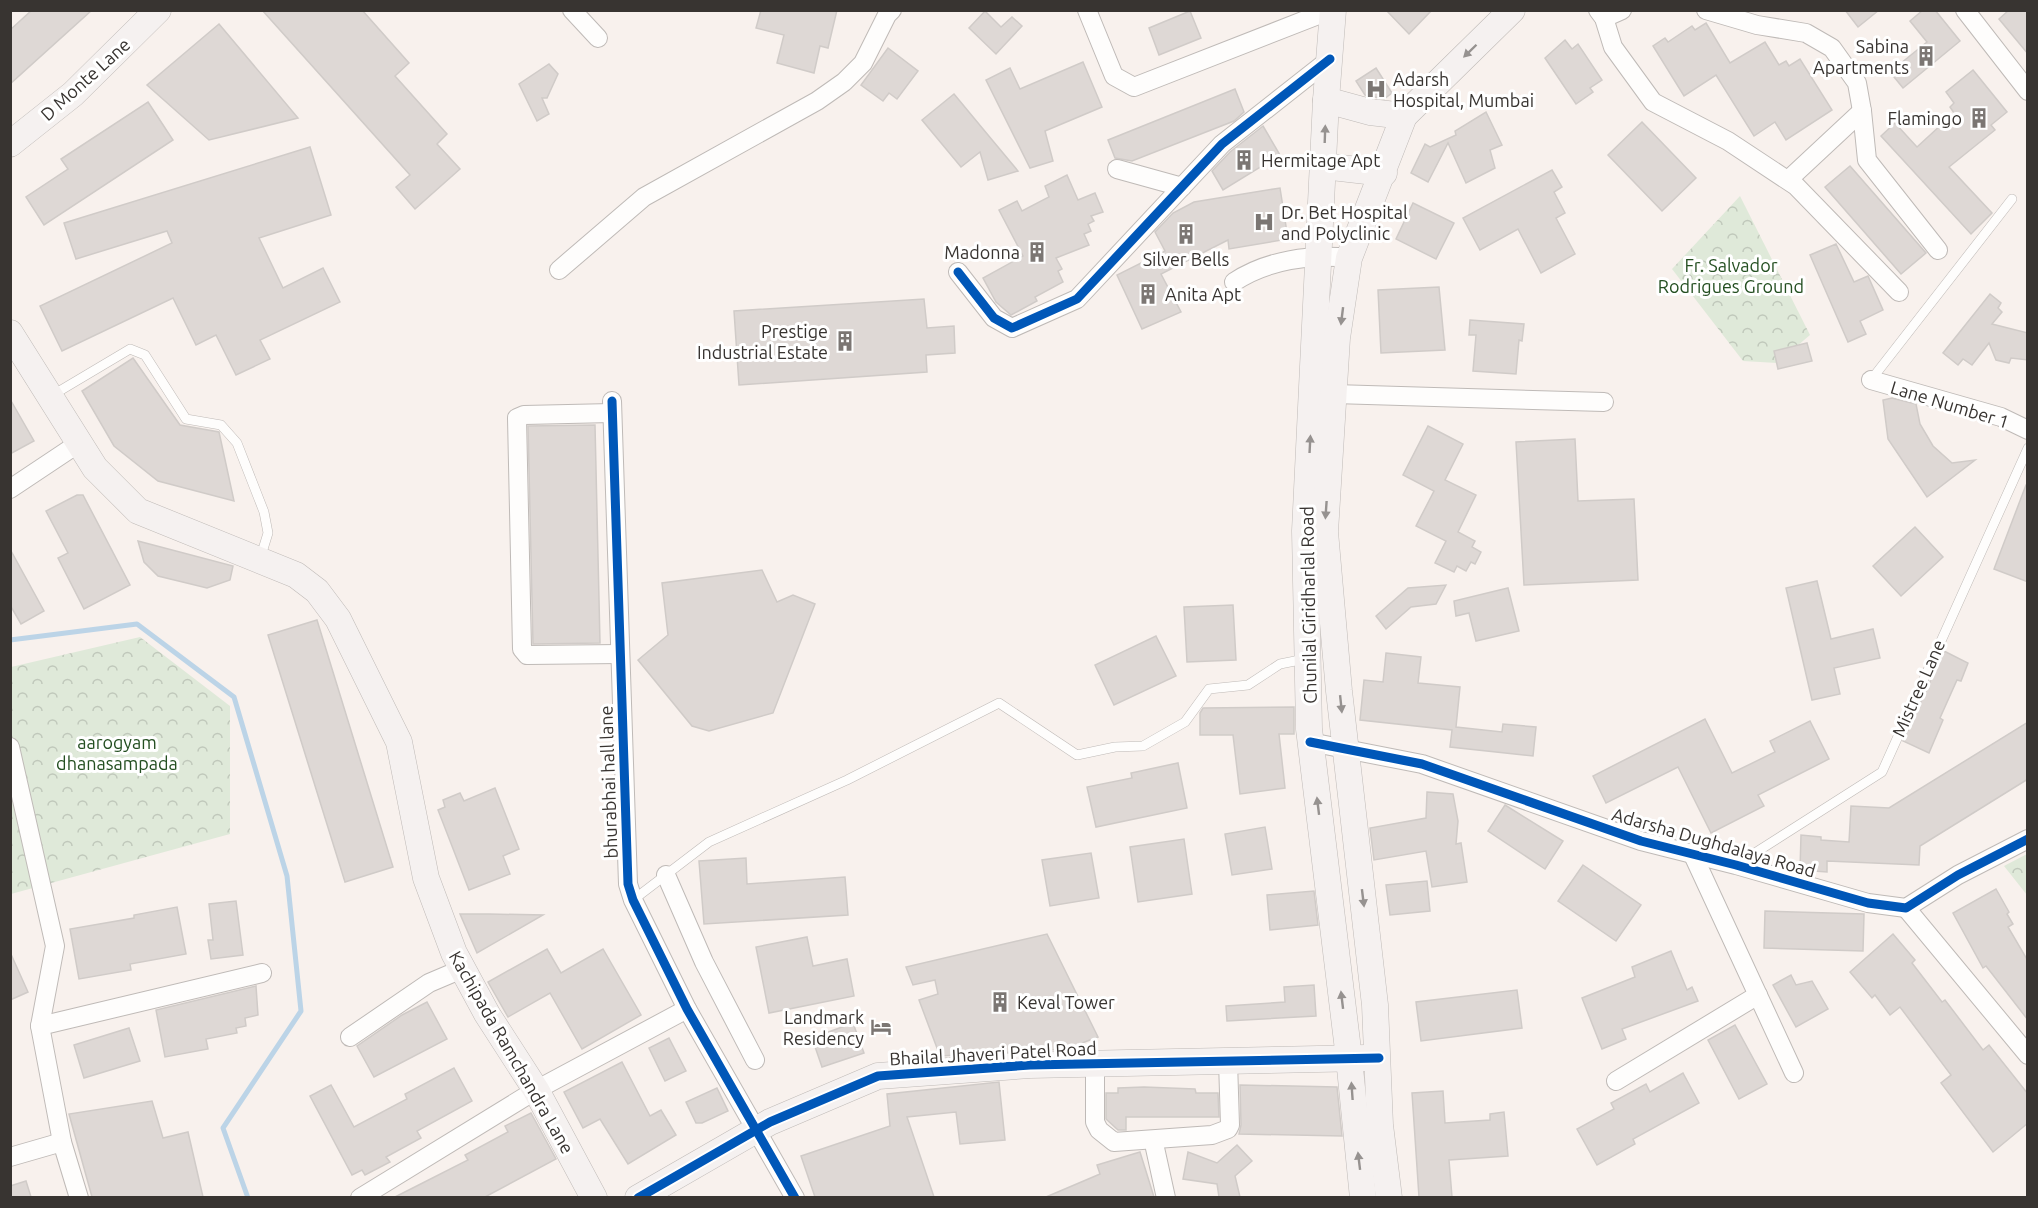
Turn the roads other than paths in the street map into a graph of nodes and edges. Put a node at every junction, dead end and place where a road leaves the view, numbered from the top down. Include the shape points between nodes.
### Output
1 (158, 10) edge
2 (572, 10) edge
3 (892, 10) edge
4 (1087, 10) edge
5 (1332, 10) edge
6 (1512, 10) edge
7 (1622, 10) edge
8 (1706, 10) edge
9 (1965, 10) edge
10 (1601, 14) edge
11 (598, 38) dead end
12 (1330, 59) junction
13 (2028, 91) edge
14 (1326, 100) junction
15 (1862, 111) junction
16 (1404, 116) junction
17 (10, 144) edge
18 (1323, 166) junction
19 (1117, 169) dead end
20 (1384, 173) junction
21 (1788, 180) junction
22 (1182, 187) junction
23 (2012, 199) dead end
24 (1938, 250) dead end
25 (1320, 255) junction
26 (1349, 258) junction
27 (559, 270) dead end
28 (958, 272) dead end
29 (1234, 282) dead end
30 (1899, 292) dead end
31 (10, 333) edge
32 (1871, 380) joint
33 (1334, 394) junction
34 (50, 397) junction
35 (1604, 402) dead end
36 (2028, 430) edge
37 (79, 443) junction
38 (2028, 448) edge
39 (10, 489) edge
40 (260, 559) junction
41 (620, 654) junction
42 (1308, 659) junction
43 (1310, 742) junction
44 (10, 747) edge
45 (1346, 747) junction
46 (2028, 839) edge
47 (1693, 855) junction
48 (1736, 865) junction
49 (666, 875) junction
50 (633, 900) junction
51 (1906, 908) junction
52 (462, 969) junction
53 (262, 973) dead end
54 (1758, 995) junction
55 (687, 1009) junction
56 (40, 1026) junction
57 (350, 1037) dead end
58 (2027, 1052) edge
59 (1349, 1058) junction
60 (1379, 1058) junction
61 (755, 1060) dead end
62 (1228, 1061) junction
63 (1095, 1064) junction
64 (1794, 1072) dead end
65 (1616, 1081) dead end
66 (536, 1090) junction
67 (757, 1129) junction
68 (62, 1142) junction
69 (1155, 1148) dead end
70 (10, 1157) edge
71 (79, 1197) edge
72 (360, 1197) edge
73 (594, 1197) edge
74 (638, 1197) edge
75 (795, 1197) edge
76 (1166, 1197) edge
77 (1363, 1197) edge
78 (1389, 1197) edge

1 - 17 main road, D Monte Lane via 73,94
2 - 11 street
3 - 27 street via 863,63 844,82 817,101 644,197
4 - 5 street via 1114,75 1134,87
5 - 12 main road, Chunilal Giridharlal Road
6 -> 16 main road
7 - 10 street
8 - 15 street via 1818,38 1832,48 1857,83
9 - 13 street
10 - 21 street via 1613,47 1653,102 1728,141
12 - 14 main road, Chunilal Giridharlal Road
12 - 22 street via 1222,144
14 - 16 main road
18 -> 14 main road, Chunilal Giridharlal Road
15 - 21 street
15 - 24 street via 1867,160
16 - 20 main road, Chunilal Giridharlal Road
18 - 20 main road
18 - 25 main road, Chunilal Giridharlal Road
19 - 22 street
20 - 26 main road, Chunilal Giridharlal Road
21 - 30 street
22 - 28 street via 1077,299 1012,328 994,318
23 - 32 lane
25 - 26 street
25 - 29 street via 1269,266
42 -> 25 main road, Chunilal Giridharlal Road via 1305,531
26 -> 33 main road, Chunilal Giridharlal Road via 1337,338
31 - 34 main road, Kachipada Ramchandra Lane
32 - 36 street, Lane Number 1 via 2001,417
33 - 35 street
33 -> 45 main road, Chunilal Giridharlal Road via 1325,532
34 - 37 main road, Kachipada Ramchandra Lane
34 - 40 lane via 130,349 146,356 186,419 222,425 237,443 264,512 268,533
37 - 39 street
37 - 40 main road, Kachipada Ramchandra Lane via 95,468 138,511
38 - 48 lane, Mistree Lane via 1882,772
40 - 52 main road, Kachipada Ramchandra Lane via 296,575 317,591 338,619 399,742 426,878
41 - 41 street, bhurabhai hall lane via 612,407 524,415 517,418 522,649 527,655
41 - 50 street, bhurabhai hall lane via 628,884
42 - 43 main road, Chunilal Giridharlal Road
42 - 49 lane via 1280,664 1248,685 1209,689 1185,722 1143,746 1077,755 999,703 847,780 709,842
43 - 45 street, Adarsha Dughdalaya Road
59 -> 43 main road, Chunilal Giridharlal Road
44 - 56 street via 55,946
45 - 47 street, Adarsha Dughdalaya Road via 1422,764 1641,841
45 -> 60 main road, Chunilal Giridharlal Road
46 - 51 street via 1958,875
47 - 48 street, Adarsha Dughdalaya Road
47 - 54 street
48 - 51 street, Adarsha Dughdalaya Road via 1868,903
49 - 50 lane
49 - 61 street via 704,962
50 - 55 street, bhurabhai hall lane
51 - 58 street
52 - 57 street via 429,983
52 - 66 main road, Kachipada Ramchandra Lane
53 - 56 street
54 - 64 street
54 - 65 street
55 - 66 street
55 - 67 street, bhurabhai hall lane
56 - 68 street
59 - 60 main road, Bhailal Jhaveri Patel Road
59 - 62 main road, Bhailal Jhaveri Patel Road
77 -> 59 main road, Chunilal Giridharlal Road
60 - 78 main road, Chunilal Giridharlal Road via 1380,1125
62 - 63 main road, Bhailal Jhaveri Patel Road
62 - 63 street via 1228,1129 1212,1135 1114,1142 1095,1122
63 - 67 main road, Bhailal Jhaveri Patel Road via 878,1076
66 - 72 street
66 - 73 main road, Kachipada Ramchandra Lane
67 - 74 main road, Bhailal Jhaveri Patel Road
67 - 75 street, bhurabhai hall lane
68 - 70 street
68 - 71 street
69 - 76 street

